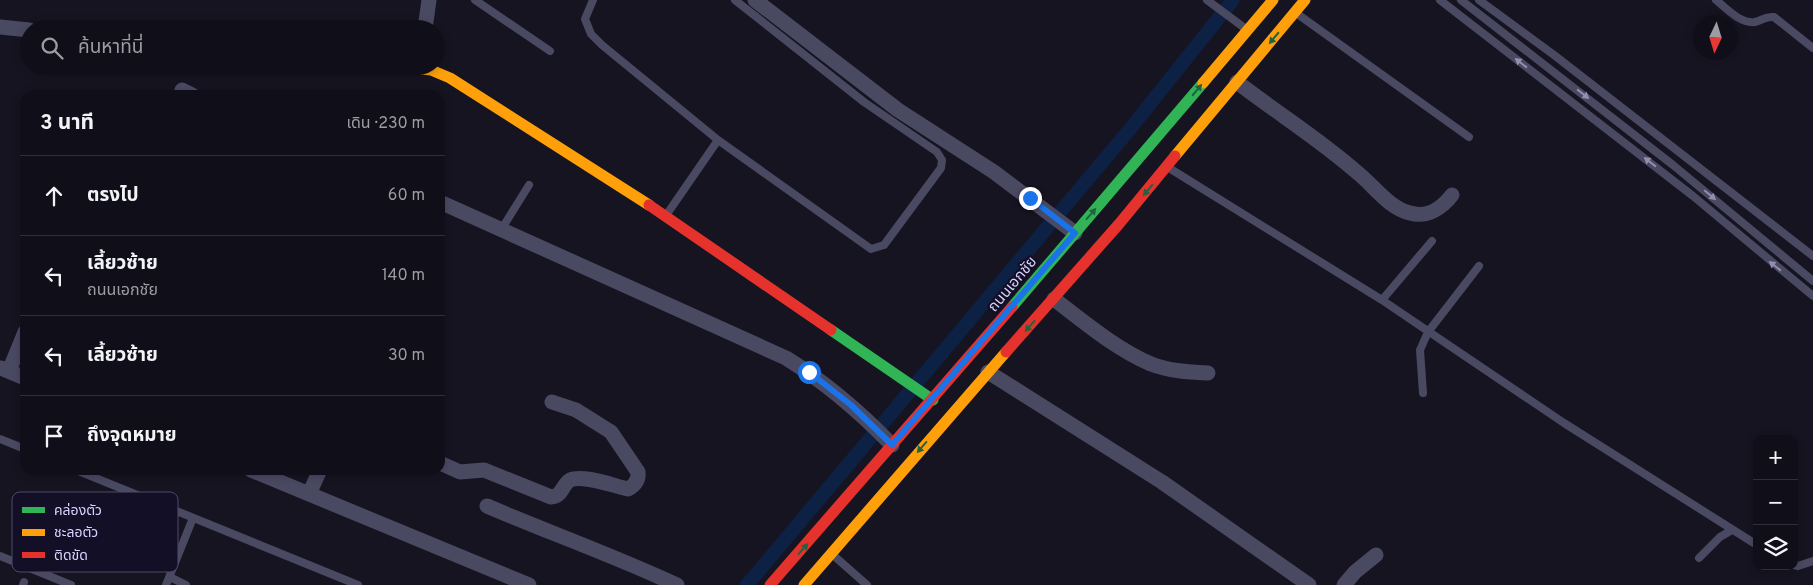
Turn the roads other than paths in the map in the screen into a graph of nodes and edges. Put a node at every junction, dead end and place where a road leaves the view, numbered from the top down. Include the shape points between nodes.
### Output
1 (429, 0) edge
2 (475, 0) edge
3 (594, 0) edge
4 (735, 0) edge
5 (755, 0) edge
6 (1207, 0) edge
7 (1273, 0) edge
8 (1305, 0) edge
9 (1440, 0) edge
10 (1461, 0) edge
11 (1479, 0) edge
12 (1716, 0) edge
13 (1296, 12) junction
14 (426, 20) edge
15 (0, 27) edge
16 (20, 29) edge
17 (1248, 30) junction
18 (1813, 48) edge
19 (550, 51) dead end
20 (444, 75) edge
21 (1237, 82) junction
22 (1469, 137) dead end
23 (718, 140) junction
24 (1167, 167) junction
25 (529, 185) dead end
26 (1452, 195) dead end
27 (445, 204) edge
28 (666, 216) junction
29 (1070, 229) junction
30 (501, 230) junction
31 (1432, 241) dead end
32 (1813, 256) edge
33 (1479, 266) dead end
34 (1813, 281) edge
35 (1813, 296) edge
36 (1054, 299) junction
37 (1382, 300) junction
38 (1428, 332) junction
39 (20, 342) edge
40 (5, 370) edge
41 (988, 372) junction
42 (1208, 373) dead end
43 (20, 376) edge
44 (1423, 393) dead end
45 (933, 400) junction
46 (552, 402) dead end
47 (0, 439) edge
48 (892, 445) junction
49 (20, 447) edge
50 (445, 465) edge
51 (88, 475) edge
52 (263, 475) edge
53 (318, 475) edge
54 (130, 492) edge
55 (309, 494) junction
56 (487, 506) dead end
57 (178, 512) edge
58 (193, 518) junction
59 (1732, 530) junction
60 (1753, 543) edge
61 (831, 553) junction
62 (1376, 555) dead end
63 (0, 556) edge
64 (178, 556) edge
65 (1699, 558) dead end
66 (12, 561) edge
67 (1813, 562) edge
68 (1798, 566) edge
69 (39, 572) edge
70 (172, 572) edge
71 (170, 577) junction
72 (71, 585) edge
73 (166, 585) edge
74 (186, 585) edge
75 (358, 585) edge
76 (529, 585) edge
77 (677, 585) edge
78 (770, 585) edge
79 (804, 585) edge
80 (867, 585) edge
81 (1309, 585) edge
82 (1344, 585) edge

1 - 14 street
2 - 19 lane
3 - 23 lane via 585,19 592,34
4 - 23 lane via 864,102 938,152 942,160 941,168 884,245 871,249
5 - 29 street via 898,110 994,172
6 - 17 lane
7 - 17 main road, ถนนเอกชัย
8 - 13 main road
35 -> 9 lane via 1693,196
10 -> 34 lane via 1673,165
11 - 32 lane via 1554,54
12 - 18 lane via 1745,21 1774,17
13 -> 21 main road
13 - 22 lane
15 - 16 street
29 -> 17 main road, ถนนเอกชัย
20 - 28 main road
21 - 24 main road
21 - 26 street via 1353,168 1393,205 1410,214 1427,213 1442,207
23 - 28 lane
24 -> 36 main road
24 - 37 lane
25 - 30 lane
27 - 30 street
28 - 45 main road
29 - 45 main road, ถนนเอกชัย
30 - 48 street via 786,358 809,372
31 - 37 lane
33 - 38 lane
36 -> 41 main road
36 - 42 street via 1151,364 1172,370
37 - 38 lane
38 - 44 lane via 1420,350
38 - 59 lane via 1564,424
39 - 40 street
40 - 43 street
41 -> 61 main road
41 - 81 street via 1162,482
45 - 48 main road, ถนนเอกชัย
46 - 50 street via 576,410 611,432 638,472 639,478 634,486 628,489 579,478 568,481 559,494 551,497 484,470 460,472
47 - 49 lane
78 -> 48 main road, ถนนเอกชัย
51 - 54 lane
52 - 55 street
53 - 55 street
55 - 76 street
56 - 77 street
57 - 58 lane
58 - 64 lane
58 - 75 lane
59 - 60 lane
59 - 65 lane
61 - 79 main road
61 - 80 lane
62 - 82 street
63 - 66 lane
67 - 68 lane
69 - 72 lane
70 - 71 lane
71 - 73 lane
71 - 74 lane

